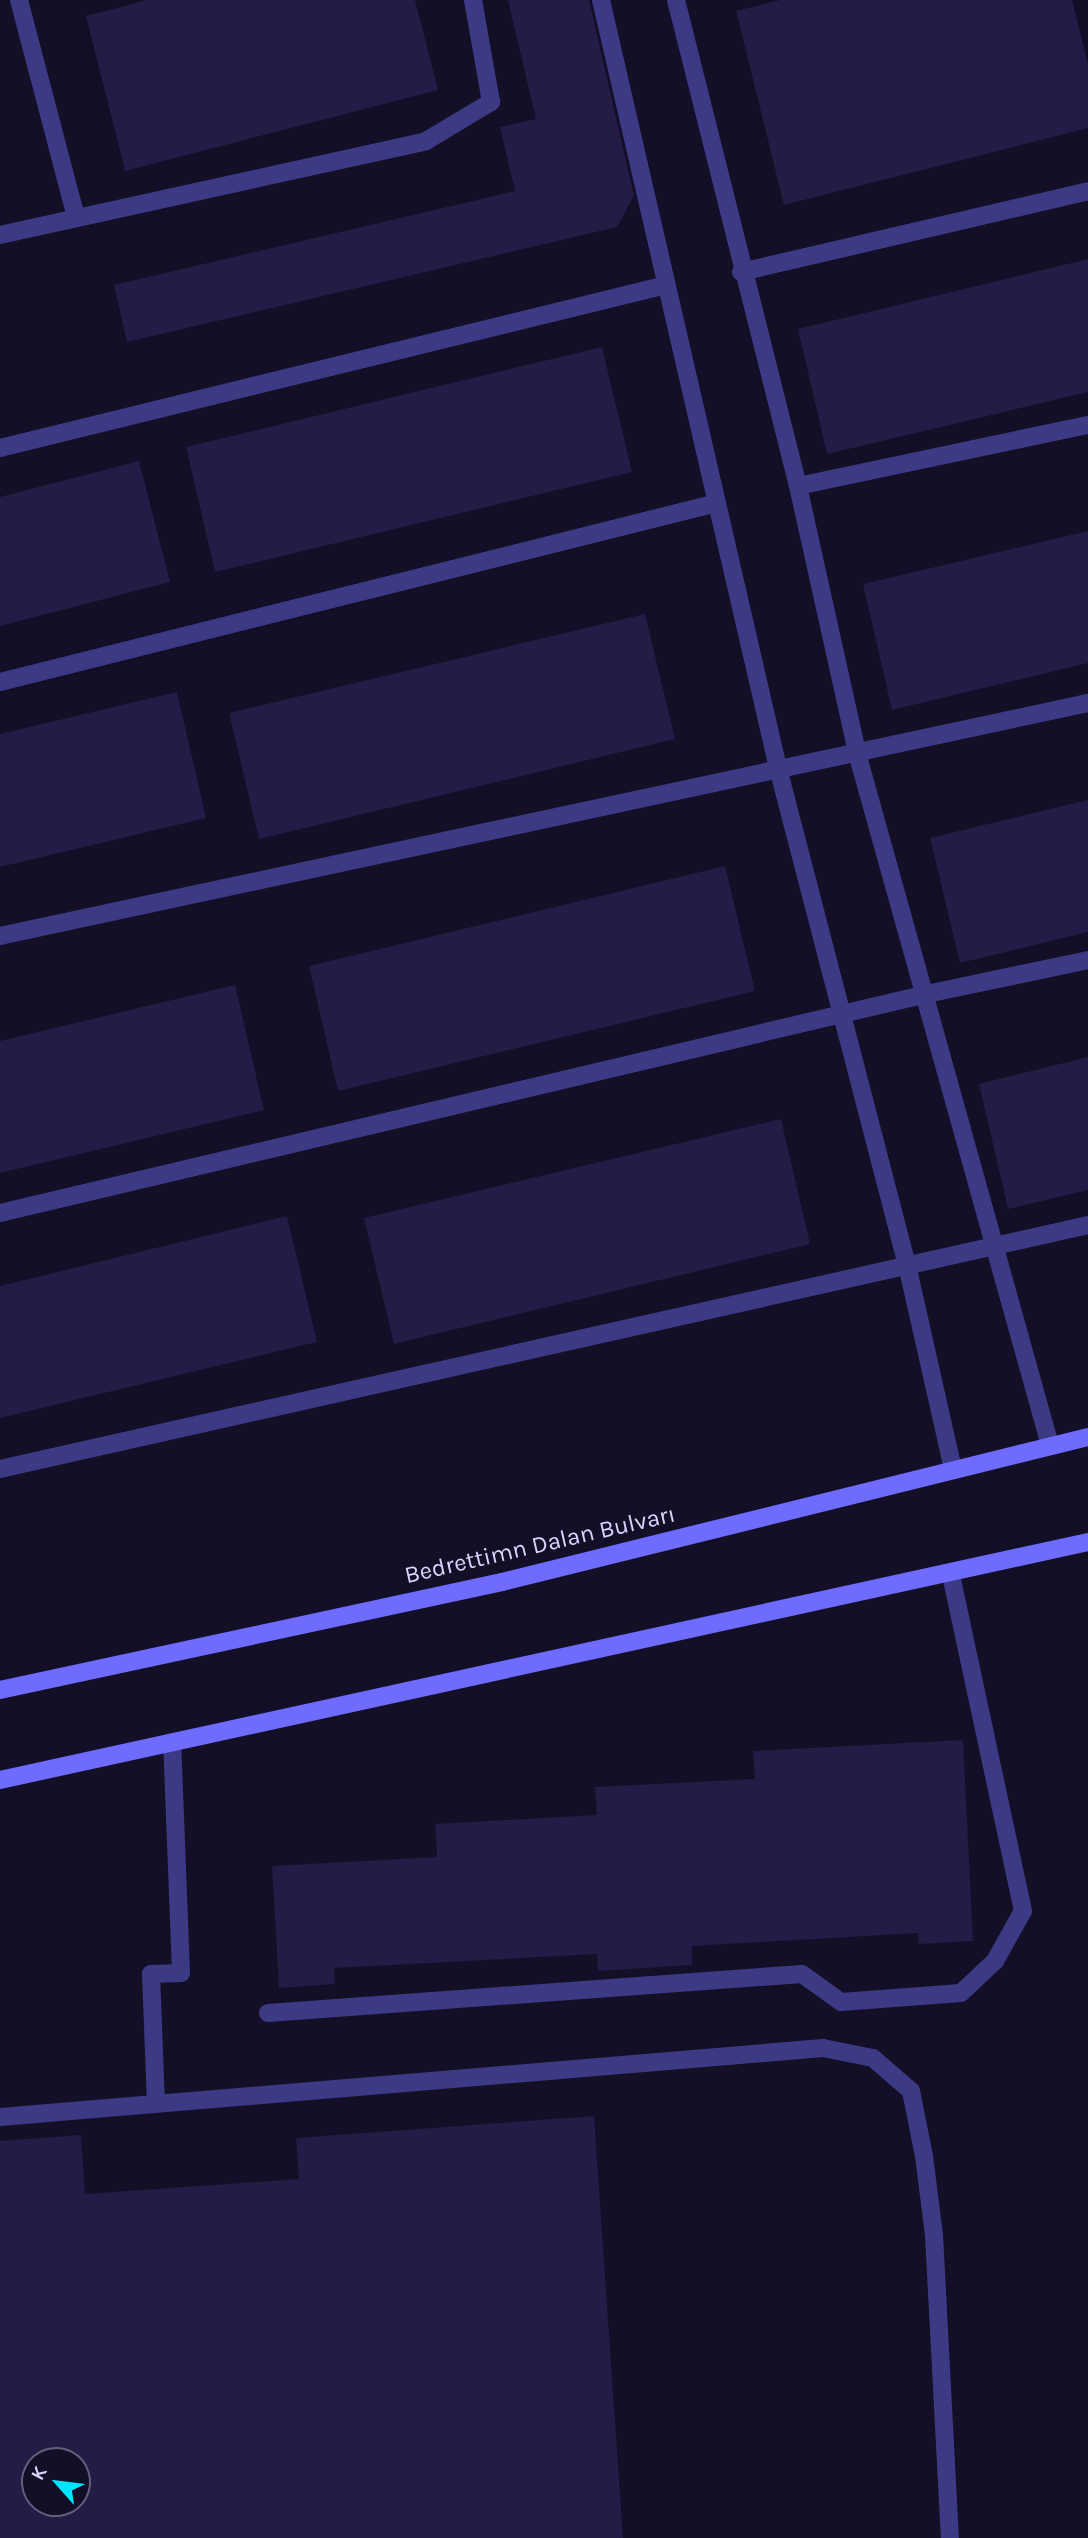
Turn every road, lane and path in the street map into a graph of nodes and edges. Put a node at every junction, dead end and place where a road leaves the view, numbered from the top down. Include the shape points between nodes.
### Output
1 (19, 0) edge
2 (473, 0) edge
3 (601, 0) edge
4 (676, 0) edge
5 (1088, 191) edge
6 (76, 218) junction
7 (0, 235) edge
8 (741, 272) junction
9 (666, 285) junction
10 (1088, 425) edge
11 (0, 448) edge
12 (798, 486) junction
13 (717, 503) junction
14 (0, 682) edge
15 (1088, 703) edge
16 (857, 753) junction
17 (779, 772) junction
18 (0, 936) edge
19 (1088, 960) edge
20 (922, 995) junction
21 (844, 1014) junction
22 (0, 1213) edge
23 (1088, 1225) edge
24 (995, 1247) junction
25 (907, 1265) junction
26 (1088, 1437) edge
27 (1050, 1445) junction
28 (0, 1469) edge
29 (954, 1469) junction
30 (1088, 1542) edge
31 (951, 1574) junction
32 (0, 1690) edge
33 (172, 1742) junction
34 (0, 1780) edge
35 (268, 2013) dead end
36 (156, 2104) junction
37 (0, 2117) edge
38 (950, 2538) edge

1 - 6 lane
2 - 6 lane via 491,102 426,141
3 - 9 lane
4 - 8 lane
5 - 8 lane
6 - 7 lane
8 - 12 lane
9 - 11 lane
9 - 13 lane
10 - 12 lane
12 - 16 lane
13 - 14 lane
13 - 17 lane
15 - 16 lane
16 - 17 lane
16 - 20 lane
17 - 18 lane
17 - 21 lane
19 - 20 lane
20 - 21 lane
20 - 24 lane
21 - 22 lane
21 - 25 lane
23 - 24 lane
24 - 25 lane
24 - 27 lane
25 - 28 lane
25 - 29 lane
26 - 27 main road, Bedrettimn Dalan Bulvarı
27 - 29 main road, Bedrettimn Dalan Bulvarı
29 - 32 main road, Bedrettimn Dalan Bulvarı via 502,1582
30 - 31 main road
31 - 33 main road
31 - 35 lane via 1023,1911 995,1961 961,1993 841,2002 802,1975
33 - 34 main road
33 - 36 lane via 181,1973 151,1974
36 - 37 lane
36 - 38 lane via 822,2048 873,2059 911,2091 924,2156 934,2235

